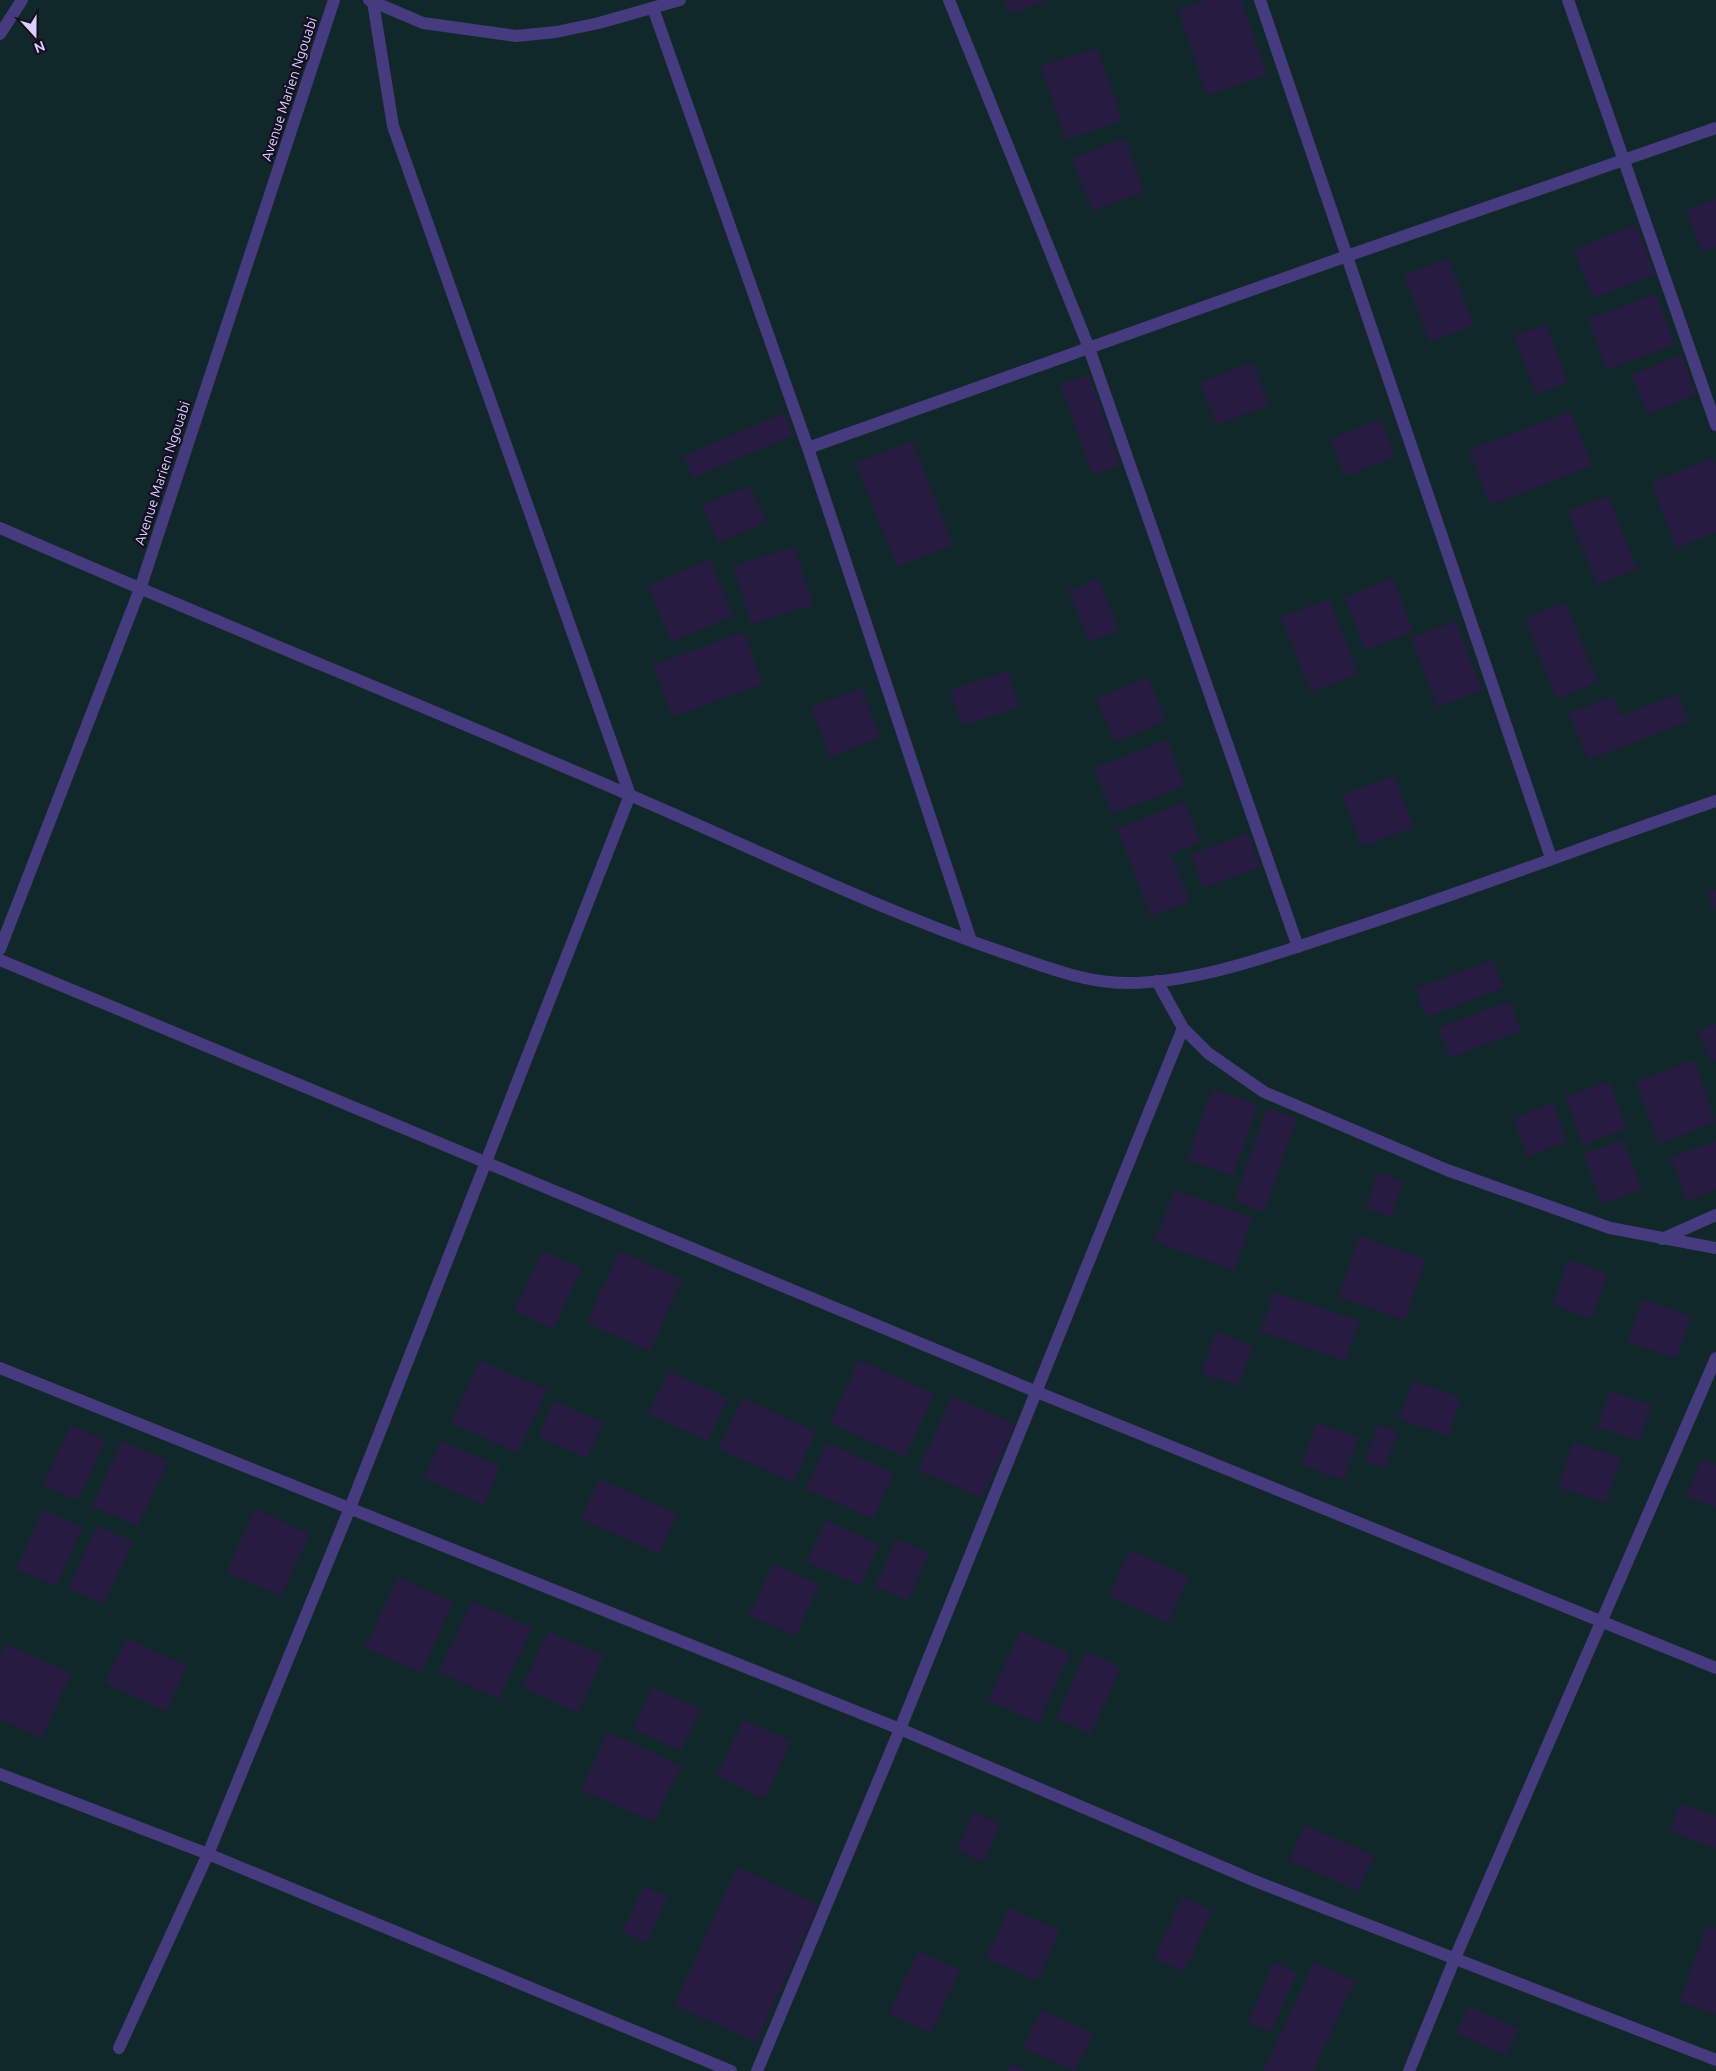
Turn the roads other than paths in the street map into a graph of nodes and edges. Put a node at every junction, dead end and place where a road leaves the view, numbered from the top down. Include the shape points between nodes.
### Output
1 (22, 0) edge
2 (334, 0) edge
3 (680, 0) edge
4 (949, 0) edge
5 (1260, 0) edge
6 (1568, 0) edge
7 (371, 1) edge
8 (653, 8) junction
9 (0, 34) edge
10 (1716, 128) edge
11 (1624, 160) junction
12 (1347, 256) junction
13 (1089, 348) junction
14 (1716, 424) edge
15 (808, 448) junction
16 (0, 528) edge
17 (140, 590) junction
18 (630, 795) junction
19 (1716, 801) edge
20 (1550, 858) junction
21 (971, 941) junction
22 (1298, 946) junction
23 (0, 949) edge
24 (0, 960) edge
25 (1157, 981) junction
26 (1183, 1028) junction
27 (486, 1163) junction
28 (1716, 1215) edge
29 (1662, 1239) junction
30 (1716, 1248) edge
31 (1716, 1358) edge
32 (0, 1368) edge
33 (1037, 1392) junction
34 (350, 1508) junction
35 (1602, 1620) junction
36 (1716, 1668) edge
37 (900, 1729) junction
38 (0, 1774) edge
39 (208, 1854) junction
40 (1455, 1958) junction
41 (119, 2048) dead end
42 (1716, 2060) edge
43 (731, 2071) edge
44 (757, 2071) edge
45 (1409, 2071) edge

1 - 9 street
2 - 17 street, Avenue Marien Ngouabi
3 - 8 street
4 - 13 street
5 - 12 street
6 - 11 street
7 - 8 street via 423,24 516,36 556,32
7 - 18 street via 393,126
8 - 15 street
10 - 11 street
11 - 12 street
11 - 14 street
12 - 13 street
12 - 20 street
13 - 15 street
13 - 22 street
15 - 21 street
16 - 17 street
17 - 18 street
17 - 23 street, Avenue Marien Ngouabi
18 - 21 street
18 - 27 street
19 - 20 street
20 - 22 street
21 - 25 street via 1086,979 1124,983
22 - 25 street via 1209,972
24 - 27 street
25 - 26 street
26 - 29 street via 1208,1052 1264,1092 1447,1170 1610,1228
26 - 33 street
27 - 33 street
27 - 34 street
28 - 29 street
29 - 30 street
31 - 35 street
32 - 34 street
33 - 35 street
33 - 37 street
34 - 37 street
34 - 39 street
35 - 36 street
35 - 40 street
37 - 40 street via 1255,1881
37 - 44 street
38 - 39 street
39 - 41 street
39 - 43 street
40 - 42 street
40 - 45 street

